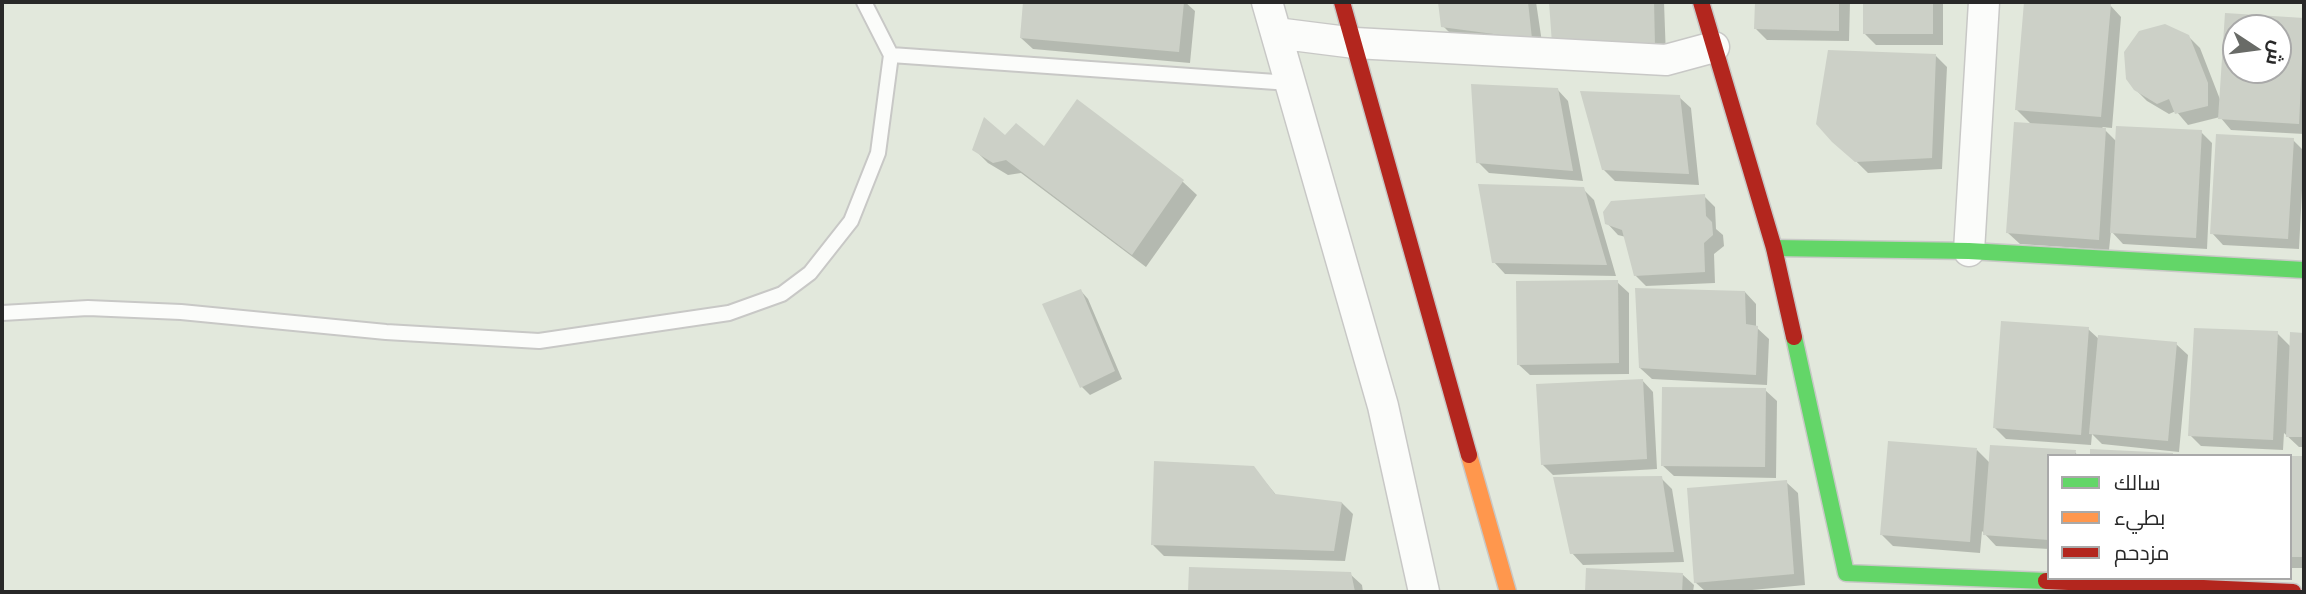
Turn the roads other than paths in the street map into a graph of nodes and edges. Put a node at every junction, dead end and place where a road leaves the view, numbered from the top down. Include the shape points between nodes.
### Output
1 (864, 2) edge
2 (1267, 2) edge
3 (1342, 2) edge
4 (1701, 2) edge
5 (1984, 2) edge
6 (1276, 33) junction
7 (1355, 43) junction
8 (1714, 47) junction
9 (891, 55) junction
10 (1290, 83) junction
11 (1774, 248) junction
12 (1969, 251) junction
13 (2304, 270) edge
14 (2, 313) edge
15 (1424, 592) edge
16 (1508, 592) edge
17 (2293, 592) edge

1 - 9 lane
2 - 6 street
3 - 7 street
4 - 8 street
5 - 12 street
6 - 7 street
6 - 10 street
7 - 8 street via 1666,60
7 - 16 street
8 - 11 street
9 - 10 lane
9 - 14 lane via 878,153 851,221 810,273 782,294 729,313 539,341 181,312 88,308
10 - 15 street via 1383,407
11 - 12 street
11 - 17 street via 1846,573
12 - 13 street

